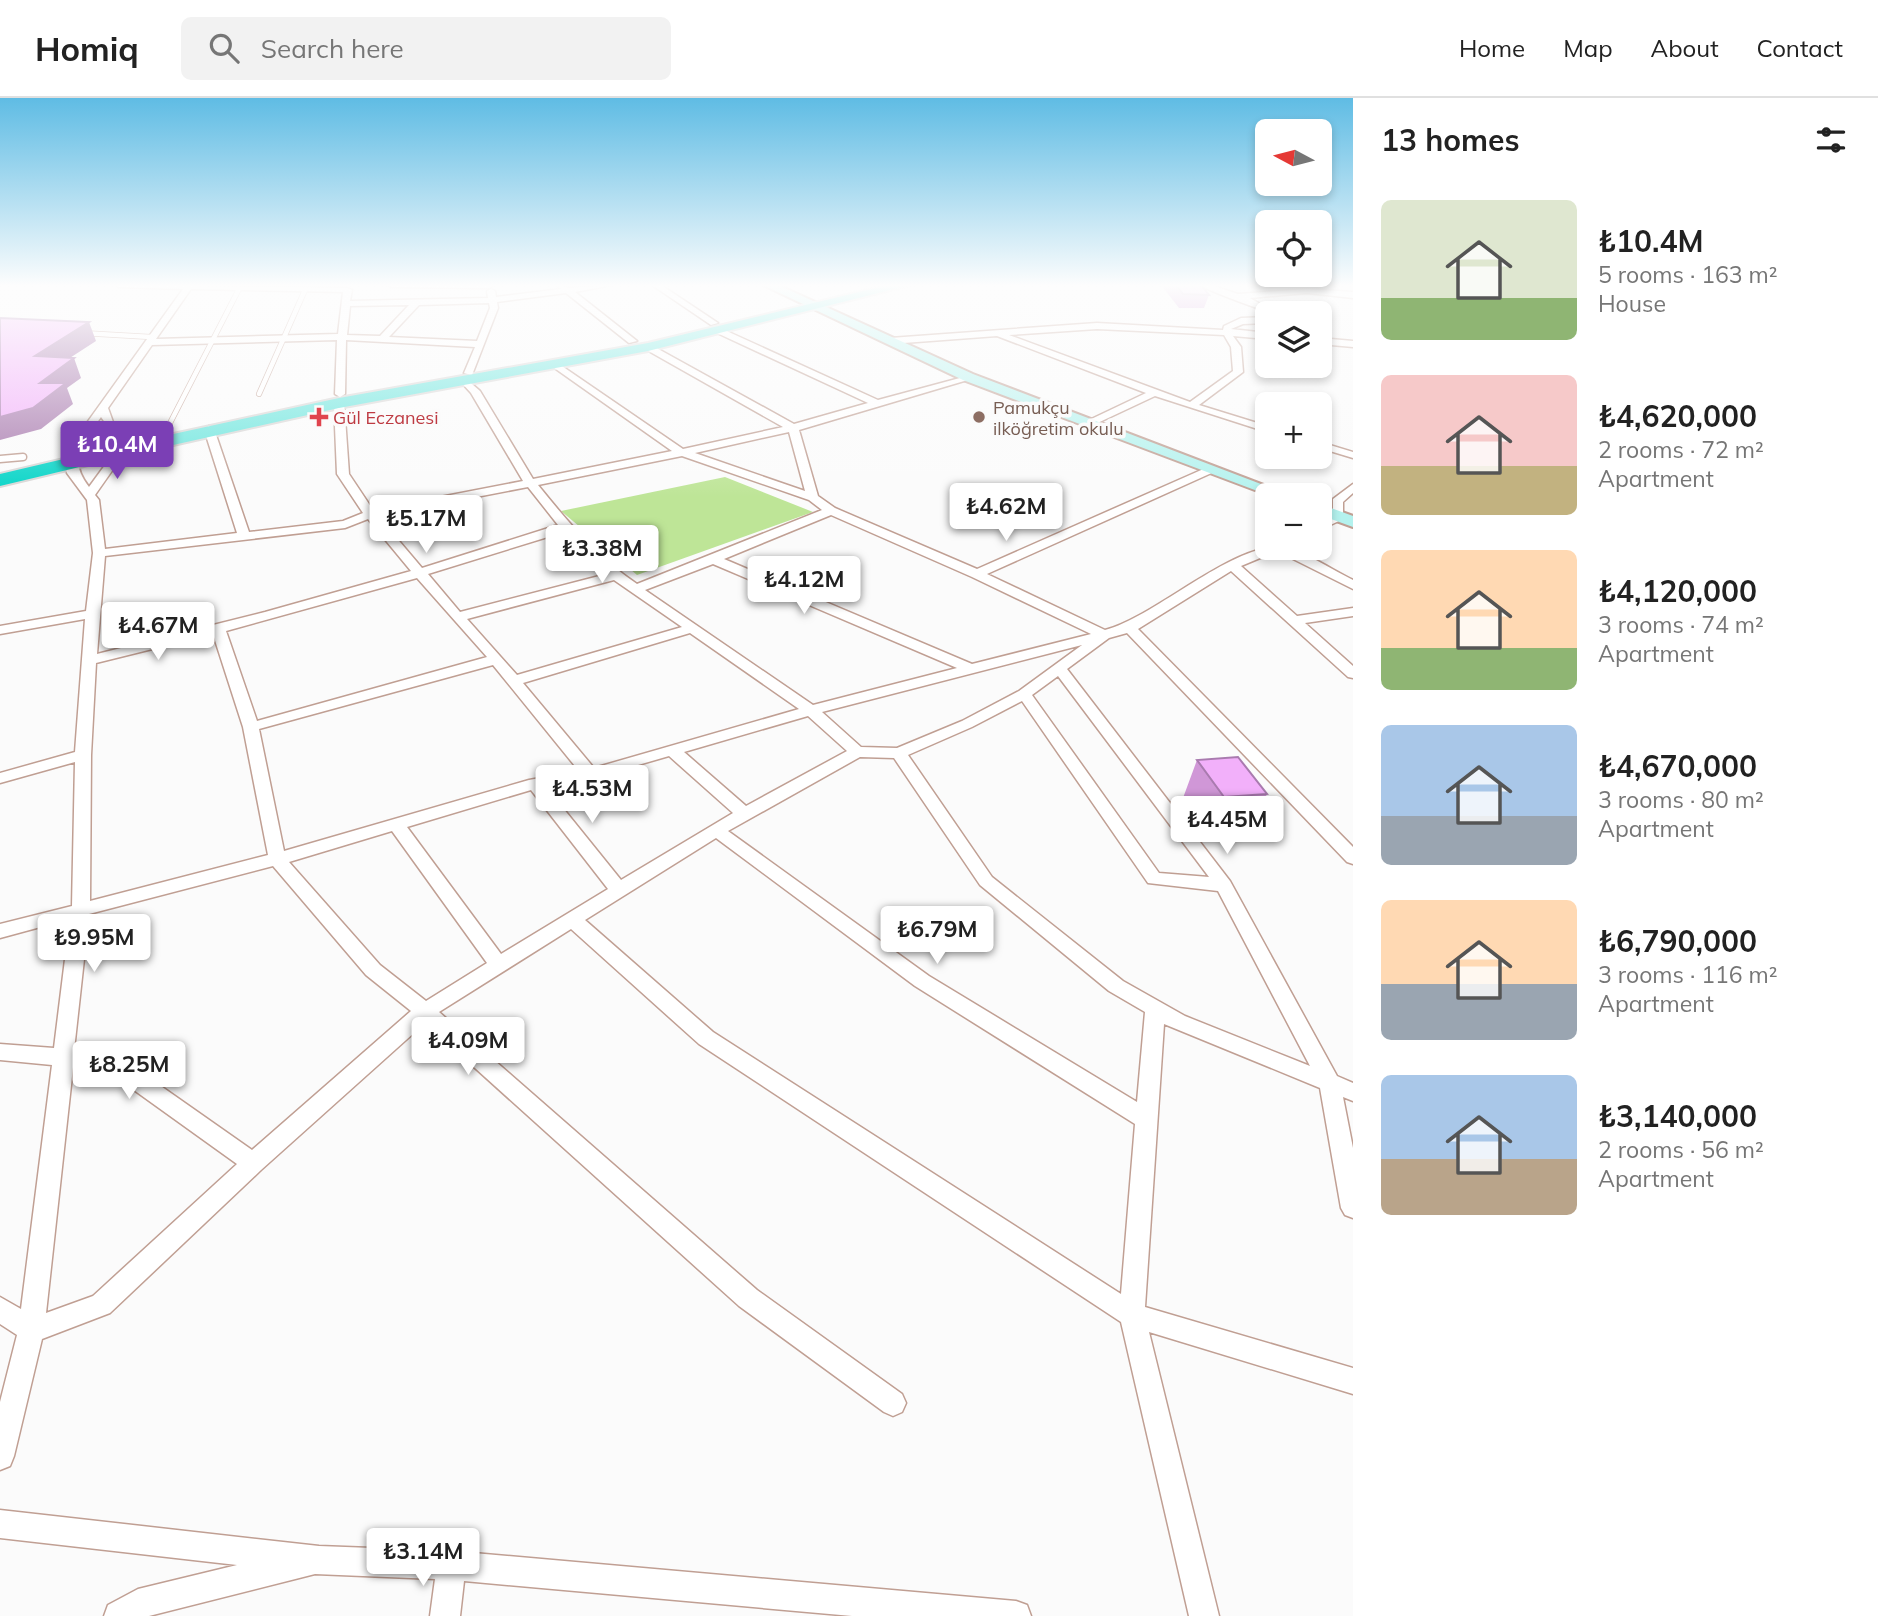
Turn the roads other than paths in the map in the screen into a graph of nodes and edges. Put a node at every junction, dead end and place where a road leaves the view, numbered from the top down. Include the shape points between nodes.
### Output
1 (139, 356) edge
2 (202, 356) edge
3 (276, 356) edge
4 (341, 356) edge
5 (473, 356) edge
6 (564, 356) edge
7 (603, 356) edge
8 (665, 356) edge
9 (777, 356) edge
10 (922, 356) edge
11 (1057, 356) edge
12 (1237, 356) edge
13 (556, 365) junction
14 (467, 377) junction
15 (968, 377) junction
16 (1154, 393) junction
17 (259, 394) dead end
18 (340, 398) junction
19 (874, 402) junction
20 (1191, 406) junction
21 (103, 408) junction
22 (1088, 424) junction
23 (169, 425) junction
24 (1255, 425) edge
25 (793, 428) junction
26 (209, 429) junction
27 (101, 447) junction
28 (1332, 449) edge
29 (680, 451) junction
30 (1353, 455) edge
31 (0, 461) edge
32 (1212, 469) junction
33 (0, 480) edge
34 (530, 483) junction
35 (1255, 485) edge
36 (1353, 487) edge
37 (90, 494) junction
38 (813, 498) junction
39 (831, 511) junction
40 (1345, 511) edge
41 (370, 514) junction
42 (566, 527) junction
43 (244, 536) junction
44 (99, 553) junction
45 (1255, 556) edge
46 (713, 559) junction
47 (1304, 560) edge
48 (1232, 565) junction
49 (421, 574) junction
50 (977, 574) junction
51 (616, 576) junction
52 (1353, 585) edge
53 (634, 590) junction
54 (1353, 612) edge
55 (92, 614) junction
56 (457, 617) junction
57 (1294, 621) junction
58 (694, 628) junction
59 (1130, 628) junction
60 (0, 630) edge
61 (219, 631) junction
62 (1104, 635) junction
63 (496, 659) junction
64 (90, 660) junction
65 (1059, 668) junction
66 (972, 670) junction
67 (1352, 672) edge
68 (514, 681) junction
69 (1024, 695) junction
70 (811, 710) junction
71 (251, 727) junction
72 (672, 750) junction
73 (858, 752) junction
74 (899, 753) junction
75 (83, 755) junction
76 (590, 774) junction
77 (0, 778) edge
78 (535, 784) junction
79 (745, 815) junction
80 (396, 825) junction
81 (716, 830) junction
82 (1353, 858) edge
83 (277, 859) junction
84 (1224, 885) junction
85 (620, 890) junction
86 (81, 907) junction
87 (572, 919) junction
88 (0, 931) edge
89 (499, 965) junction
90 (1155, 1008) junction
91 (425, 1011) junction
92 (0, 1052) edge
93 (64, 1057) junction
94 (1330, 1084) junction
95 (1353, 1092) edge
96 (1146, 1119) junction
97 (253, 1163) junction
98 (1353, 1208) edge
99 (0, 1309) edge
100 (1132, 1315) junction
101 (31, 1330) junction
102 (1353, 1381) edge
103 (893, 1403) dead end
104 (0, 1456) edge
105 (0, 1524) edge
106 (319, 1560) junction
107 (450, 1565) junction
108 (817, 1608) edge
109 (118, 1616) edge
110 (445, 1616) edge
111 (1016, 1616) edge
112 (1205, 1616) edge

1 - 21 street
2 - 23 lane
3 - 17 lane
4 - 18 street
5 - 14 street
6 - 14 main road
7 - 13 main road
8 - 25 street
9 - 19 street
10 - 15 street
11 - 16 street
12 - 20 street via 1238,372
13 - 14 main road
13 - 29 street
14 - 18 main road
14 - 34 street
15 - 19 street
15 - 22 street
16 - 20 street
16 - 22 street
18 - 23 main road
18 - 26 main road
18 - 41 street via 343,474
19 - 25 street
20 - 24 street
21 - 27 street
21 - 27 street
22 - 32 street
23 - 27 main road
25 - 29 street
25 - 38 street
26 - 27 main road
26 - 43 street
27 - 31 highway
27 - 33 highway
27 - 37 street
27 - 37 street via 73,473
28 - 30 street
29 - 34 street
29 - 38 street
32 - 35 street
32 - 50 street
34 - 41 street
34 - 42 street
36 - 40 street
37 - 44 street
38 - 39 street
39 - 46 street
39 - 50 street
41 - 43 street via 345,524
41 - 49 street
42 - 49 street
42 - 51 street
43 - 44 street
44 - 55 street
45 - 48 street
46 - 53 street
46 - 66 street
47 - 52 street
48 - 57 street
48 - 59 street
49 - 56 street
49 - 61 street
50 - 62 street
51 - 53 street
51 - 56 street
53 - 58 street
54 - 57 street
55 - 60 street
55 - 64 street
56 - 63 street
57 - 67 street
58 - 68 street
58 - 70 street
59 - 62 street
59 - 82 street
61 - 64 street
61 - 71 street
62 - 65 street
62 - 66 street
63 - 68 street
63 - 71 street
64 - 75 street
65 - 69 street
65 - 84 street
66 - 70 street
68 - 76 street
69 - 74 street
69 - 84 street via 1154,879
70 - 72 street
70 - 73 street
71 - 83 street
72 - 76 street
72 - 79 street
73 - 74 street
73 - 79 street
74 - 90 street via 986,881 1116,986
75 - 77 street
75 - 86 street
76 - 78 street
78 - 80 street
78 - 85 street
79 - 81 street
80 - 83 street
80 - 89 street
81 - 85 street
81 - 96 street via 922,981
83 - 86 street
83 - 91 street via 373,970
84 - 94 street
85 - 87 street
86 - 88 street
86 - 93 street
87 - 89 street
87 - 100 street via 706,1038
89 - 91 street
90 - 94 street via 1178,1022
90 - 96 street
91 - 97 street
91 - 103 street via 748,1298
92 - 93 street
93 - 97 street via 111,1062
93 - 101 street
94 - 95 street
94 - 98 street
96 - 100 street
97 - 101 street via 102,1305
99 - 101 street
100 - 102 street
100 - 112 street
101 - 104 street
105 - 106 street
106 - 107 street
106 - 109 street via 138,1604
107 - 108 street
107 - 110 street
108 - 111 street

